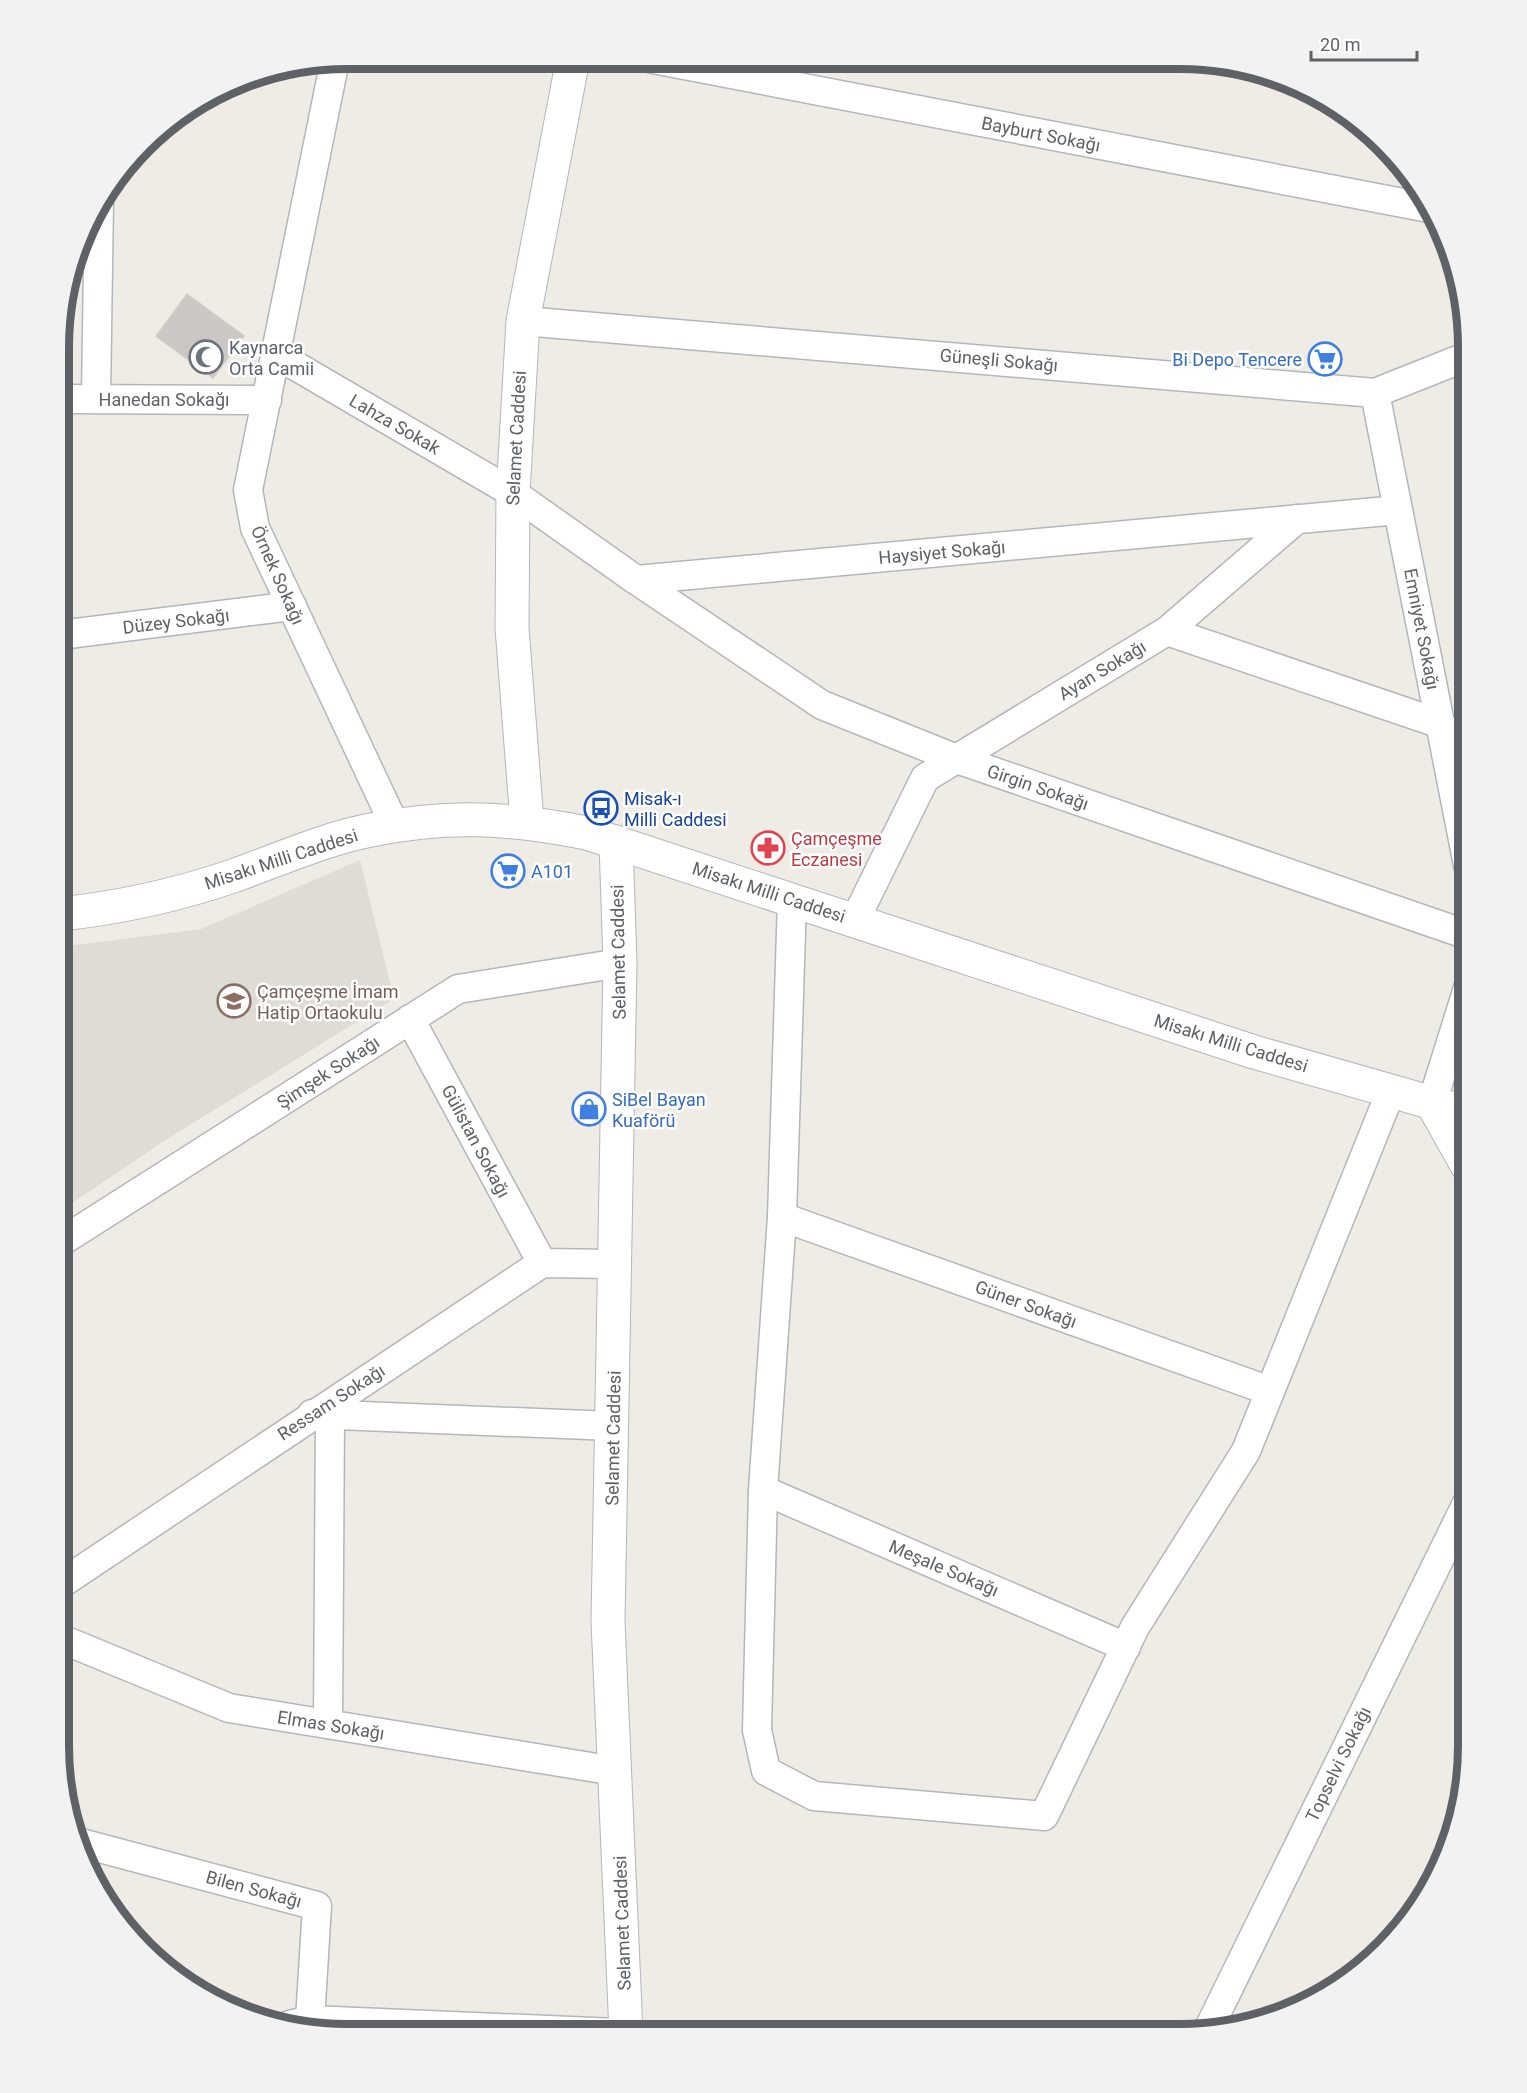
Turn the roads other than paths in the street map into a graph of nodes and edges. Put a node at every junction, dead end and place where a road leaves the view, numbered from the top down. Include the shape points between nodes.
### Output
1 (571, 69) edge
2 (705, 69) edge
3 (333, 70) edge
4 (1420, 206) edge
5 (97, 226) edge
6 (523, 321) junction
7 (277, 355) junction
8 (1458, 360) edge
9 (1375, 393) junction
10 (96, 398) junction
11 (69, 399) edge
12 (267, 400) junction
13 (513, 493) junction
14 (1398, 510) junction
15 (1297, 519) junction
16 (636, 580) junction
17 (292, 606) junction
18 (1167, 631) junction
19 (69, 634) edge
20 (1441, 724) junction
21 (954, 758) junction
22 (1458, 813) edge
23 (527, 822) junction
24 (395, 826) junction
25 (616, 842) junction
26 (792, 899) junction
27 (69, 913) edge
28 (855, 920) junction
29 (1458, 932) edge
30 (620, 963) junction
31 (410, 1019) junction
32 (1458, 1020) edge
33 (1391, 1091) junction
34 (1432, 1103) junction
35 (1458, 1110) edge
36 (1458, 1149) edge
37 (782, 1217) junction
38 (69, 1237) edge
39 (542, 1263) junction
40 (616, 1264) junction
41 (1270, 1391) junction
42 (321, 1415) junction
43 (613, 1426) junction
44 (763, 1490) junction
45 (1458, 1521) edge
46 (69, 1579) edge
47 (69, 1642) edge
48 (1126, 1647) junction
49 (328, 1724) junction
50 (615, 1771) junction
51 (87, 1845) edge
52 (300, 2020) edge
53 (1212, 2022) edge
54 (627, 2024) edge

1 - 6 street, Selamet Caddesi
2 - 4 street, Bayburt Sokağı
3 - 7 street, Örnek Sokağı
5 - 10 street
6 - 9 street, Güneşli Sokağı
6 - 13 street, Selamet Caddesi
7 - 12 street, Örnek Sokağı
7 - 13 street, Lahza Sokak
8 - 9 street, Güneşli Sokağı
9 - 14 street, Emniyet Sokağı
10 - 11 street, Hanedan Sokağı
10 - 12 street, Hanedan Sokağı
12 - 17 street, Örnek Sokağı via 248,490 255,528
13 - 16 street
13 - 23 street, Selamet Caddesi via 512,628
14 - 15 street, Haysiyet Sokağı
14 - 20 street, Emniyet Sokağı
15 - 16 street, Haysiyet Sokağı
15 - 18 street
16 - 21 street, Girgin Sokağı via 822,705
17 - 19 street, Düzey Sokağı
17 - 24 street, Örnek Sokağı
18 - 20 street, Ayan Sokağı
18 - 21 street, Ayan Sokağı
20 - 22 street, Emniyet Sokağı
21 - 28 street, Ayan Sokağı via 925,778
21 - 29 street, Girgin Sokağı
23 - 24 street, Misakı Milli Caddesi via 471,818
23 - 25 street, Misakı Milli Caddesi
24 - 27 street, Misakı Milli Caddesi via 368,830 154,899
25 - 26 street, Misakı Milli Caddesi
25 - 30 street, Selamet Caddesi
26 - 28 street, Misakı Milli Caddesi
26 - 37 street
28 - 33 street, Misakı Milli Caddesi via 1254,1052
30 - 31 street, Şimşek Sokağı via 458,988
30 - 40 street, Selamet Caddesi
31 - 38 street, Şimşek Sokağı
31 - 39 street, Gülistan Sokağı
32 - 34 street
33 - 34 street, Misakı Milli Caddesi
33 - 41 street
34 - 35 street, Misakı Milli Caddesi
34 - 36 street
37 - 41 street, Güner Sokağı
37 - 44 street
39 - 40 street
39 - 42 street, Ressam Sokağı
40 - 43 street, Selamet Caddesi
41 - 48 street via 1246,1451
42 - 43 street
42 - 46 street, Ressam Sokağı
42 - 49 street
43 - 50 street, Selamet Caddesi via 608,1621
44 - 48 street, Meşale Sokağı
44 - 48 street via 757,1730 766,1771 814,1796 1044,1816
45 - 53 street, Topselvi Sokağı
47 - 49 street, Elmas Sokağı via 229,1708
49 - 50 street, Elmas Sokağı
50 - 54 street, Selamet Caddesi
51 - 52 street, Bilen Sokağı via 317,1906

